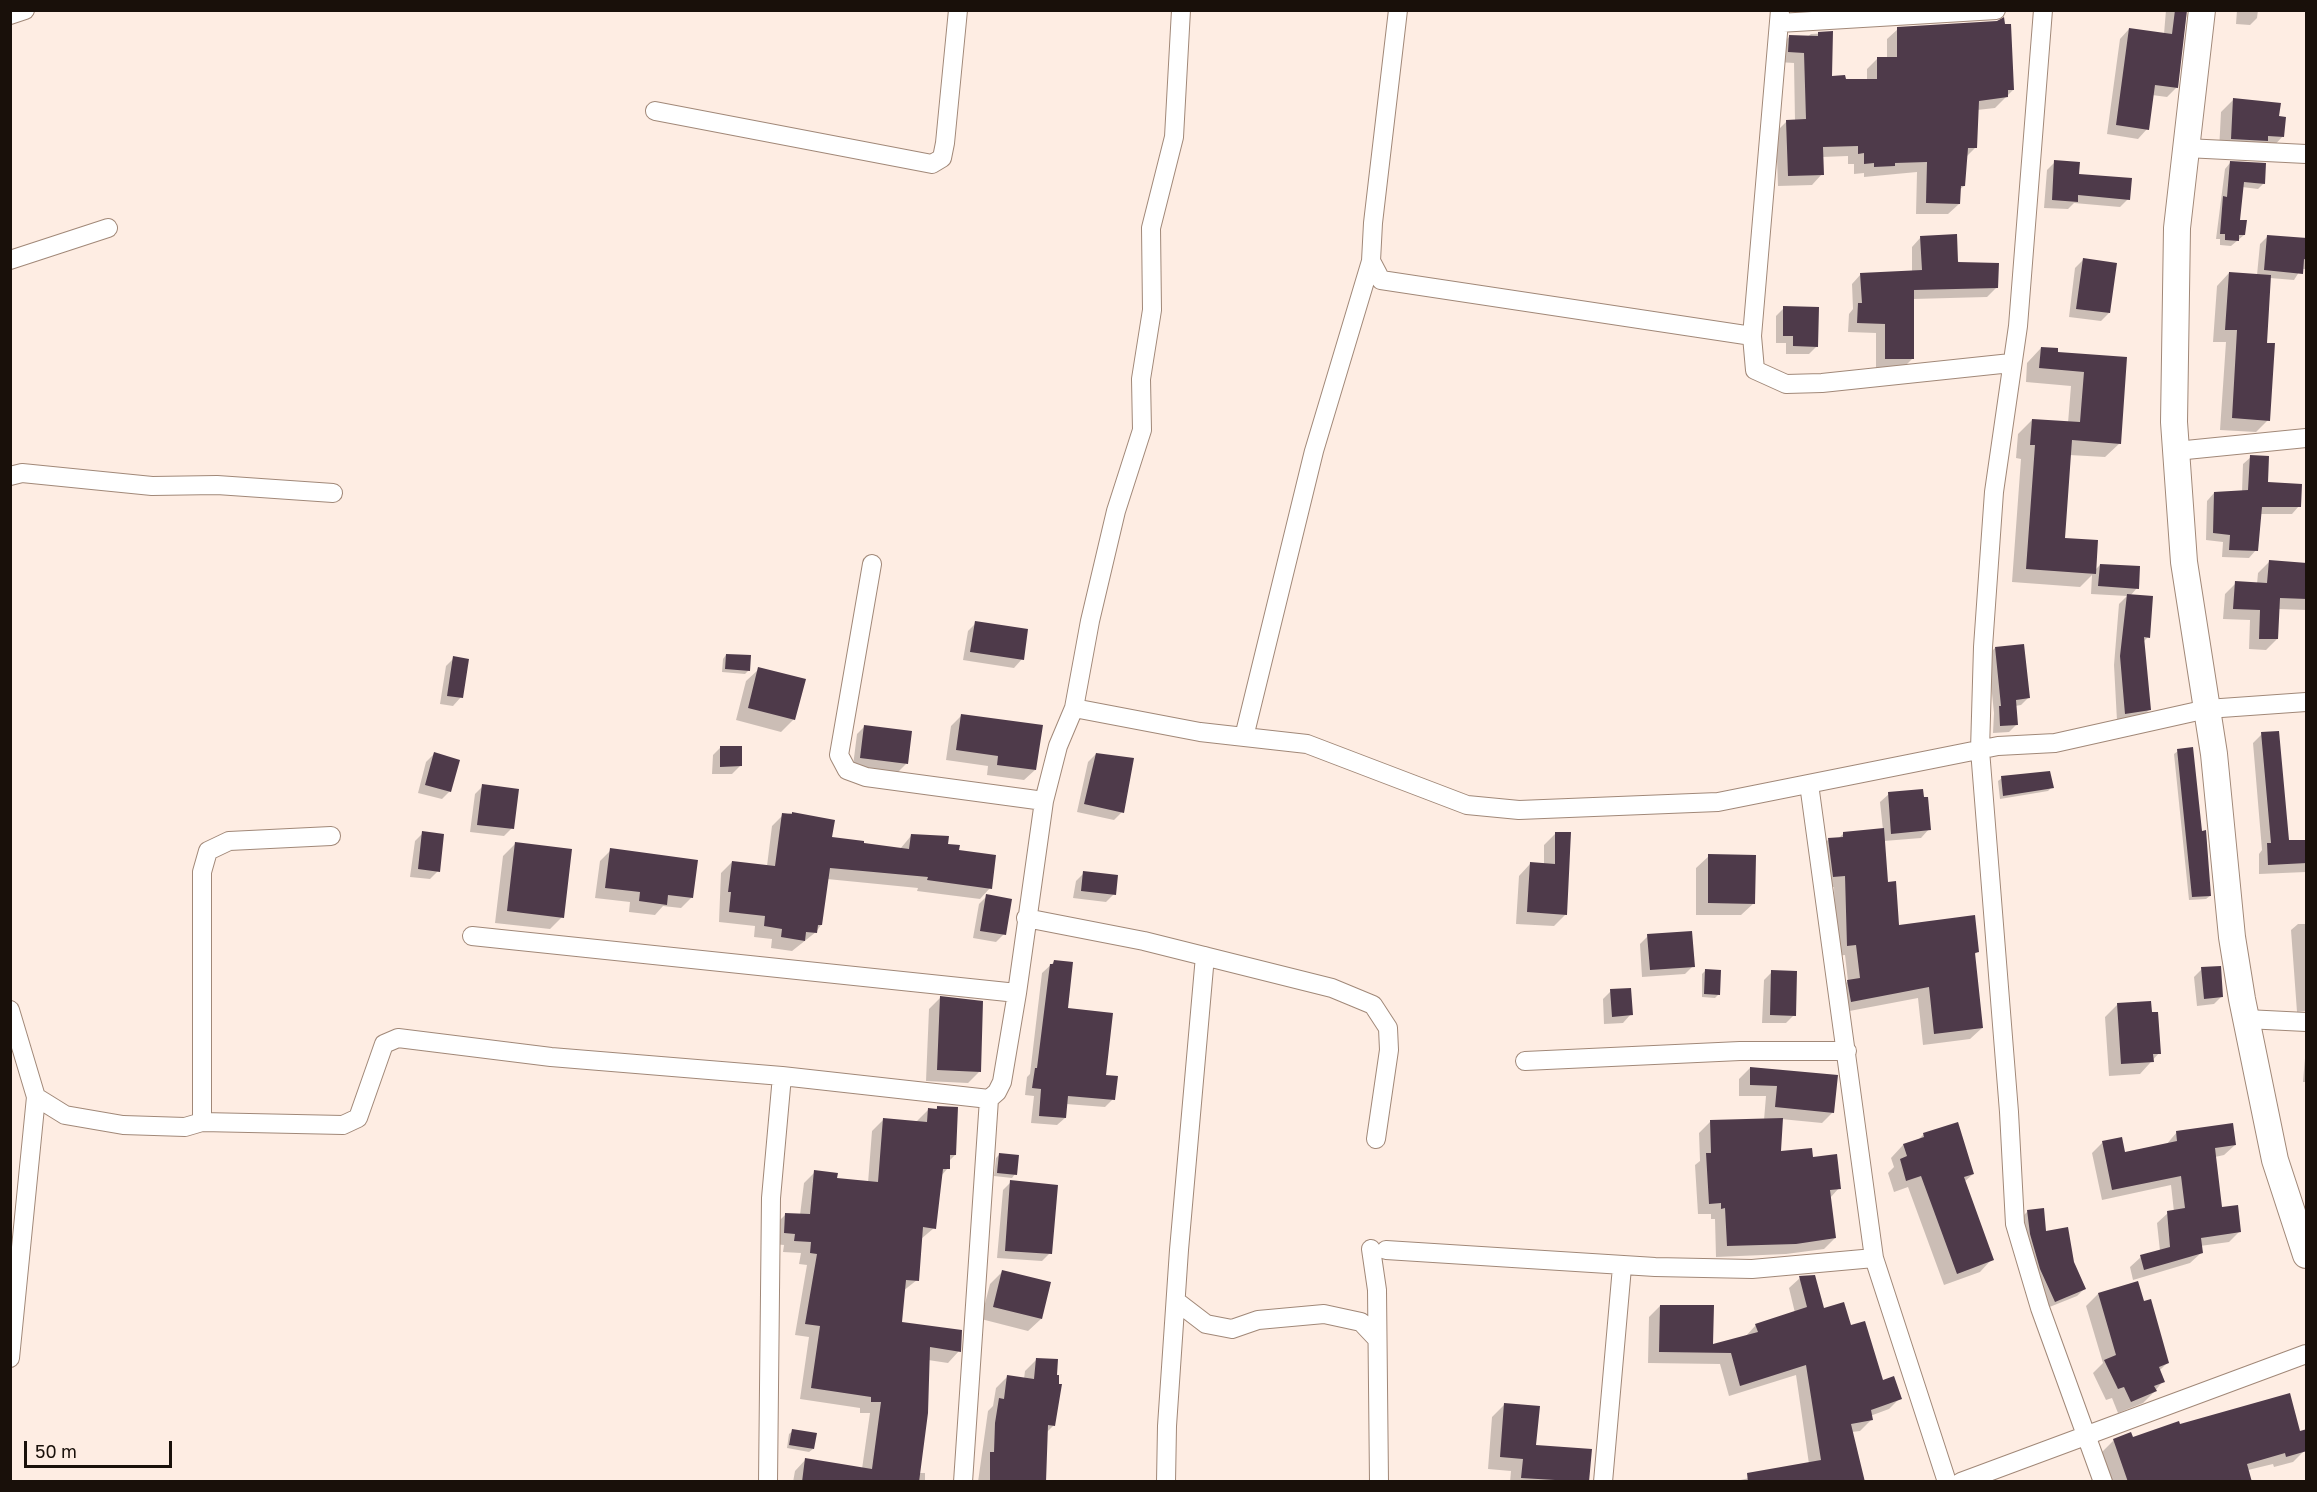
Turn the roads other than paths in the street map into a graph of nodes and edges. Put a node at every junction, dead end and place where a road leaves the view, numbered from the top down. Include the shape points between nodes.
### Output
1 (25, 10) edge
2 (958, 10) edge
3 (1180, 10) edge
4 (1398, 10) edge
5 (1996, 10) edge
6 (2043, 10) edge
7 (2202, 10) edge
8 (10, 15) edge
9 (1779, 17) edge
10 (655, 111) dead end
11 (2186, 148) junction
12 (2307, 154) edge
13 (108, 228) dead end
14 (10, 260) edge
15 (1371, 261) junction
16 (1752, 336) junction
17 (2011, 363) junction
18 (2307, 438) edge
19 (2176, 451) junction
20 (10, 476) edge
21 (333, 493) dead end
22 (872, 564) dead end
23 (2307, 702) edge
24 (1074, 708) junction
25 (2208, 709) junction
26 (1244, 737) junction
27 (1980, 750) junction
28 (1809, 784) junction
29 (1044, 801) junction
30 (331, 836) dead end
31 (1026, 918) junction
32 (472, 936) dead end
33 (1205, 956) junction
34 (1017, 993) junction
35 (10, 1010) edge
36 (2246, 1019) junction
37 (2307, 1022) edge
38 (1847, 1051) junction
39 (1525, 1061) dead end
40 (782, 1076) junction
41 (36, 1097) junction
42 (989, 1099) junction
43 (202, 1122) junction
44 (1376, 1139) dead end
45 (2307, 1255) edge
46 (1874, 1258) junction
47 (1622, 1267) junction
48 (1176, 1301) junction
49 (1377, 1339) junction
50 (2307, 1354) edge
51 (10, 1359) edge
52 (2086, 1435) junction
53 (768, 1482) edge
54 (963, 1482) edge
55 (1166, 1482) edge
56 (1379, 1482) edge
57 (1603, 1482) edge
58 (1947, 1482) edge
59 (1961, 1482) edge
60 (2103, 1482) edge

1 - 8 street
2 - 10 street via 945,143 942,158 932,164
3 - 24 street via 1175,130 1151,228 1152,310 1141,379 1142,430 1116,511
4 - 15 street
5 - 9 street
6 - 17 street via 2018,326
7 - 11 street
9 - 16 street
11 - 12 street
11 - 19 street via 2177,228
13 - 14 street
15 - 16 street via 1381,280
15 - 26 street via 1314,451
16 - 17 street via 1755,370 1786,384
17 - 27 street via 1994,492
18 - 19 street
19 - 25 street via 2184,562
20 - 21 street via 22,473 152,486 218,485
22 - 29 street via 838,756 848,770 866,777
23 - 25 street
24 - 26 street
24 - 29 street via 1055,754
25 - 27 street via 2055,743
25 - 36 street via 2232,937
26 - 28 street via 1307,744 1467,805 1491,809 1718,802
27 - 28 street
27 - 52 street via 2010,1112 2015,1224 2040,1308
28 - 38 street
29 - 31 street
30 - 43 street via 229,841 208,852 202,872
31 - 33 street
31 - 34 street
32 - 34 street
33 - 44 street via 1332,988 1373,1005 1388,1028 1389,1050
33 - 48 street
34 - 42 street via 1002,1082
35 - 41 street
36 - 37 street
36 - 45 street via 2275,1160
38 - 39 street via 1740,1051
38 - 46 street
40 - 42 street
40 - 43 street via 550,1057 398,1038 384,1044 358,1118 352,1123 315,1126
40 - 53 street via 771,1198
41 - 43 street via 65,1115 123,1125 185,1127
41 - 51 street
42 - 54 street
46 - 47 street via 1752,1269
46 - 58 street
47 - 49 street via 1378,1249
47 - 57 street
48 - 49 street via 1206,1324 1232,1329 1258,1320 1324,1314 1361,1322
48 - 55 street
49 - 56 street
50 - 52 street
52 - 59 street
52 - 60 street

